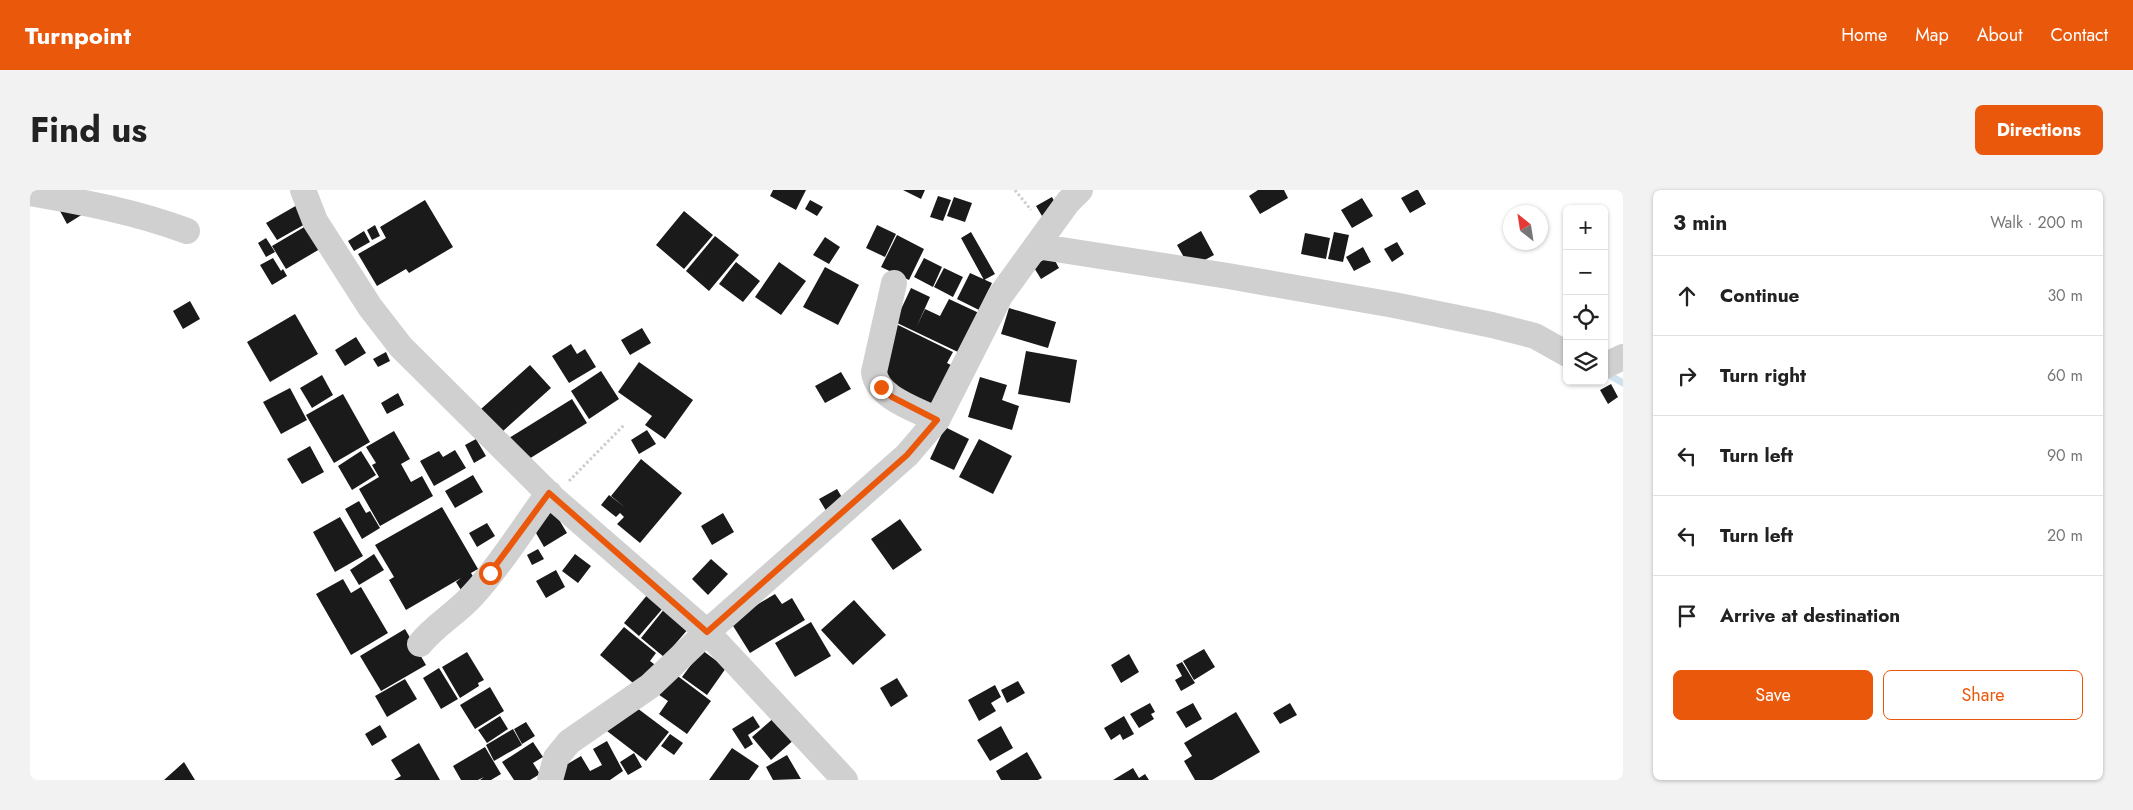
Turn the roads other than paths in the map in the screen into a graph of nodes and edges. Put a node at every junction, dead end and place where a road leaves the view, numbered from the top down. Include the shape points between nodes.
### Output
1 (303, 190) edge
2 (1080, 190) edge
3 (30, 193) edge
4 (187, 231) dead end
5 (1036, 246) junction
6 (894, 283) dead end
7 (1563, 352) edge
8 (1623, 358) edge
9 (1608, 364) edge
10 (937, 420) junction
11 (551, 495) junction
12 (707, 632) junction
13 (420, 644) dead end
14 (550, 780) edge
15 (845, 780) edge

1 - 11 street via 315,221 370,307 401,347
2 - 5 street
3 - 4 street via 94,204 160,220
5 - 7 street via 1394,305 1535,336
5 - 10 street via 1000,296
6 - 10 street via 874,377 876,383 892,397
8 - 9 street
10 - 12 street via 907,455
11 - 12 street
11 - 13 street via 474,595
12 - 14 street via 650,686 569,742 556,758
12 - 15 street

